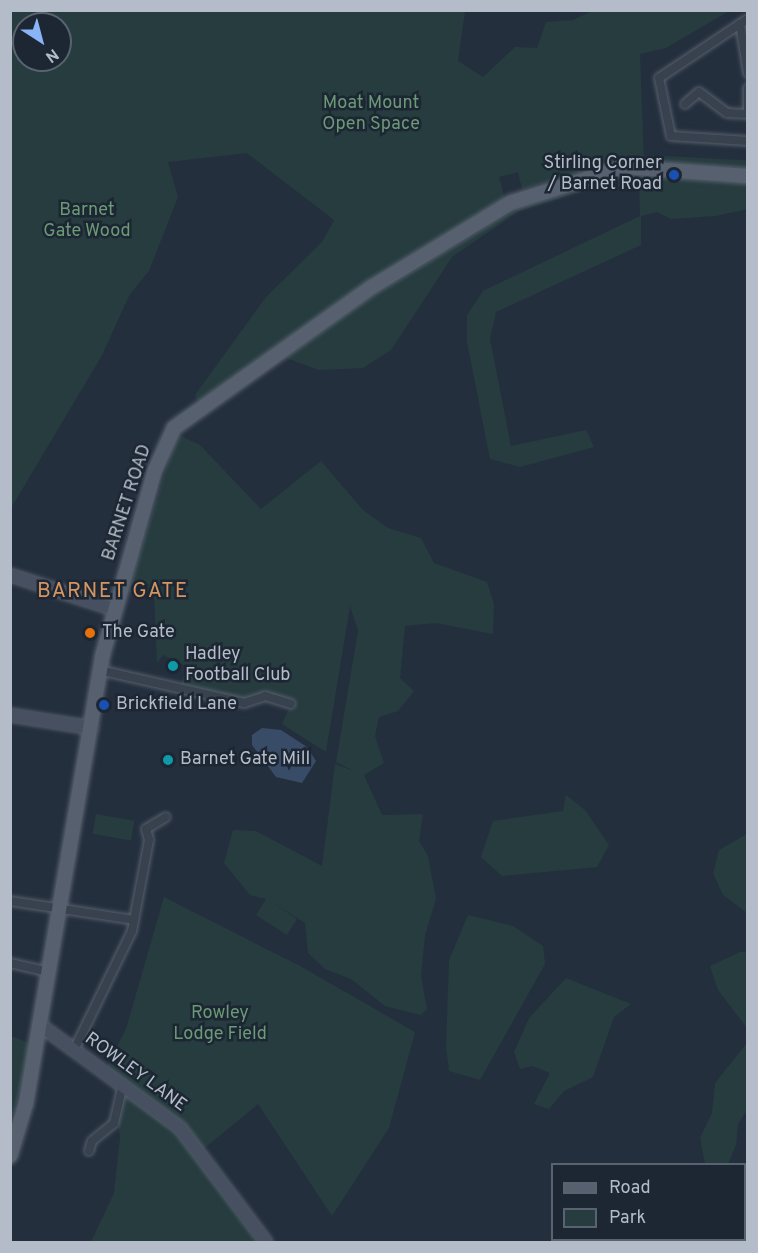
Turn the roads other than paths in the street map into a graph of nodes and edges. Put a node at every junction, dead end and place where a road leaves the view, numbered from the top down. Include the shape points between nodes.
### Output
1 (743, 22) edge
2 (746, 49) edge
3 (747, 73) edge
4 (747, 88) edge
5 (685, 104) dead end
6 (747, 109) edge
7 (747, 114) edge
8 (747, 141) edge
9 (747, 176) edge
10 (10, 575) edge
11 (114, 609) junction
12 (99, 670) junction
13 (291, 704) dead end
14 (10, 714) edge
15 (92, 728) junction
16 (166, 817) dead end
17 (10, 901) edge
18 (60, 910) junction
19 (134, 920) junction
20 (10, 963) edge
21 (49, 972) junction
22 (40, 1025) junction
23 (74, 1050) junction
24 (123, 1084) junction
25 (89, 1151) dead end
26 (10, 1156) edge
27 (266, 1242) edge

1 - 2 street
1 - 8 street via 659,78 671,136
2 - 3 street
4 - 6 street
5 - 7 street via 699,92 726,113
9 - 11 main road, BARNET ROAD via 636,166 583,177 510,203 372,286 174,428 155,470
10 - 11 street
11 - 12 main road, BARNET ROAD
12 - 13 street via 157,687 244,703 265,696
12 - 15 main road, BARNET ROAD
14 - 15 street
15 - 18 main road, BARNET ROAD
16 - 19 street via 146,829 149,840
17 - 18 street
18 - 19 street
18 - 21 main road, BARNET ROAD
19 - 23 street via 117,968
20 - 21 street
21 - 22 main road, BARNET ROAD
22 - 23 street, ROWLEY LANE
22 - 26 main road, BARNET ROAD
23 - 24 street, ROWLEY LANE
24 - 25 street via 114,1123 92,1141
24 - 27 street, ROWLEY LANE via 180,1128

